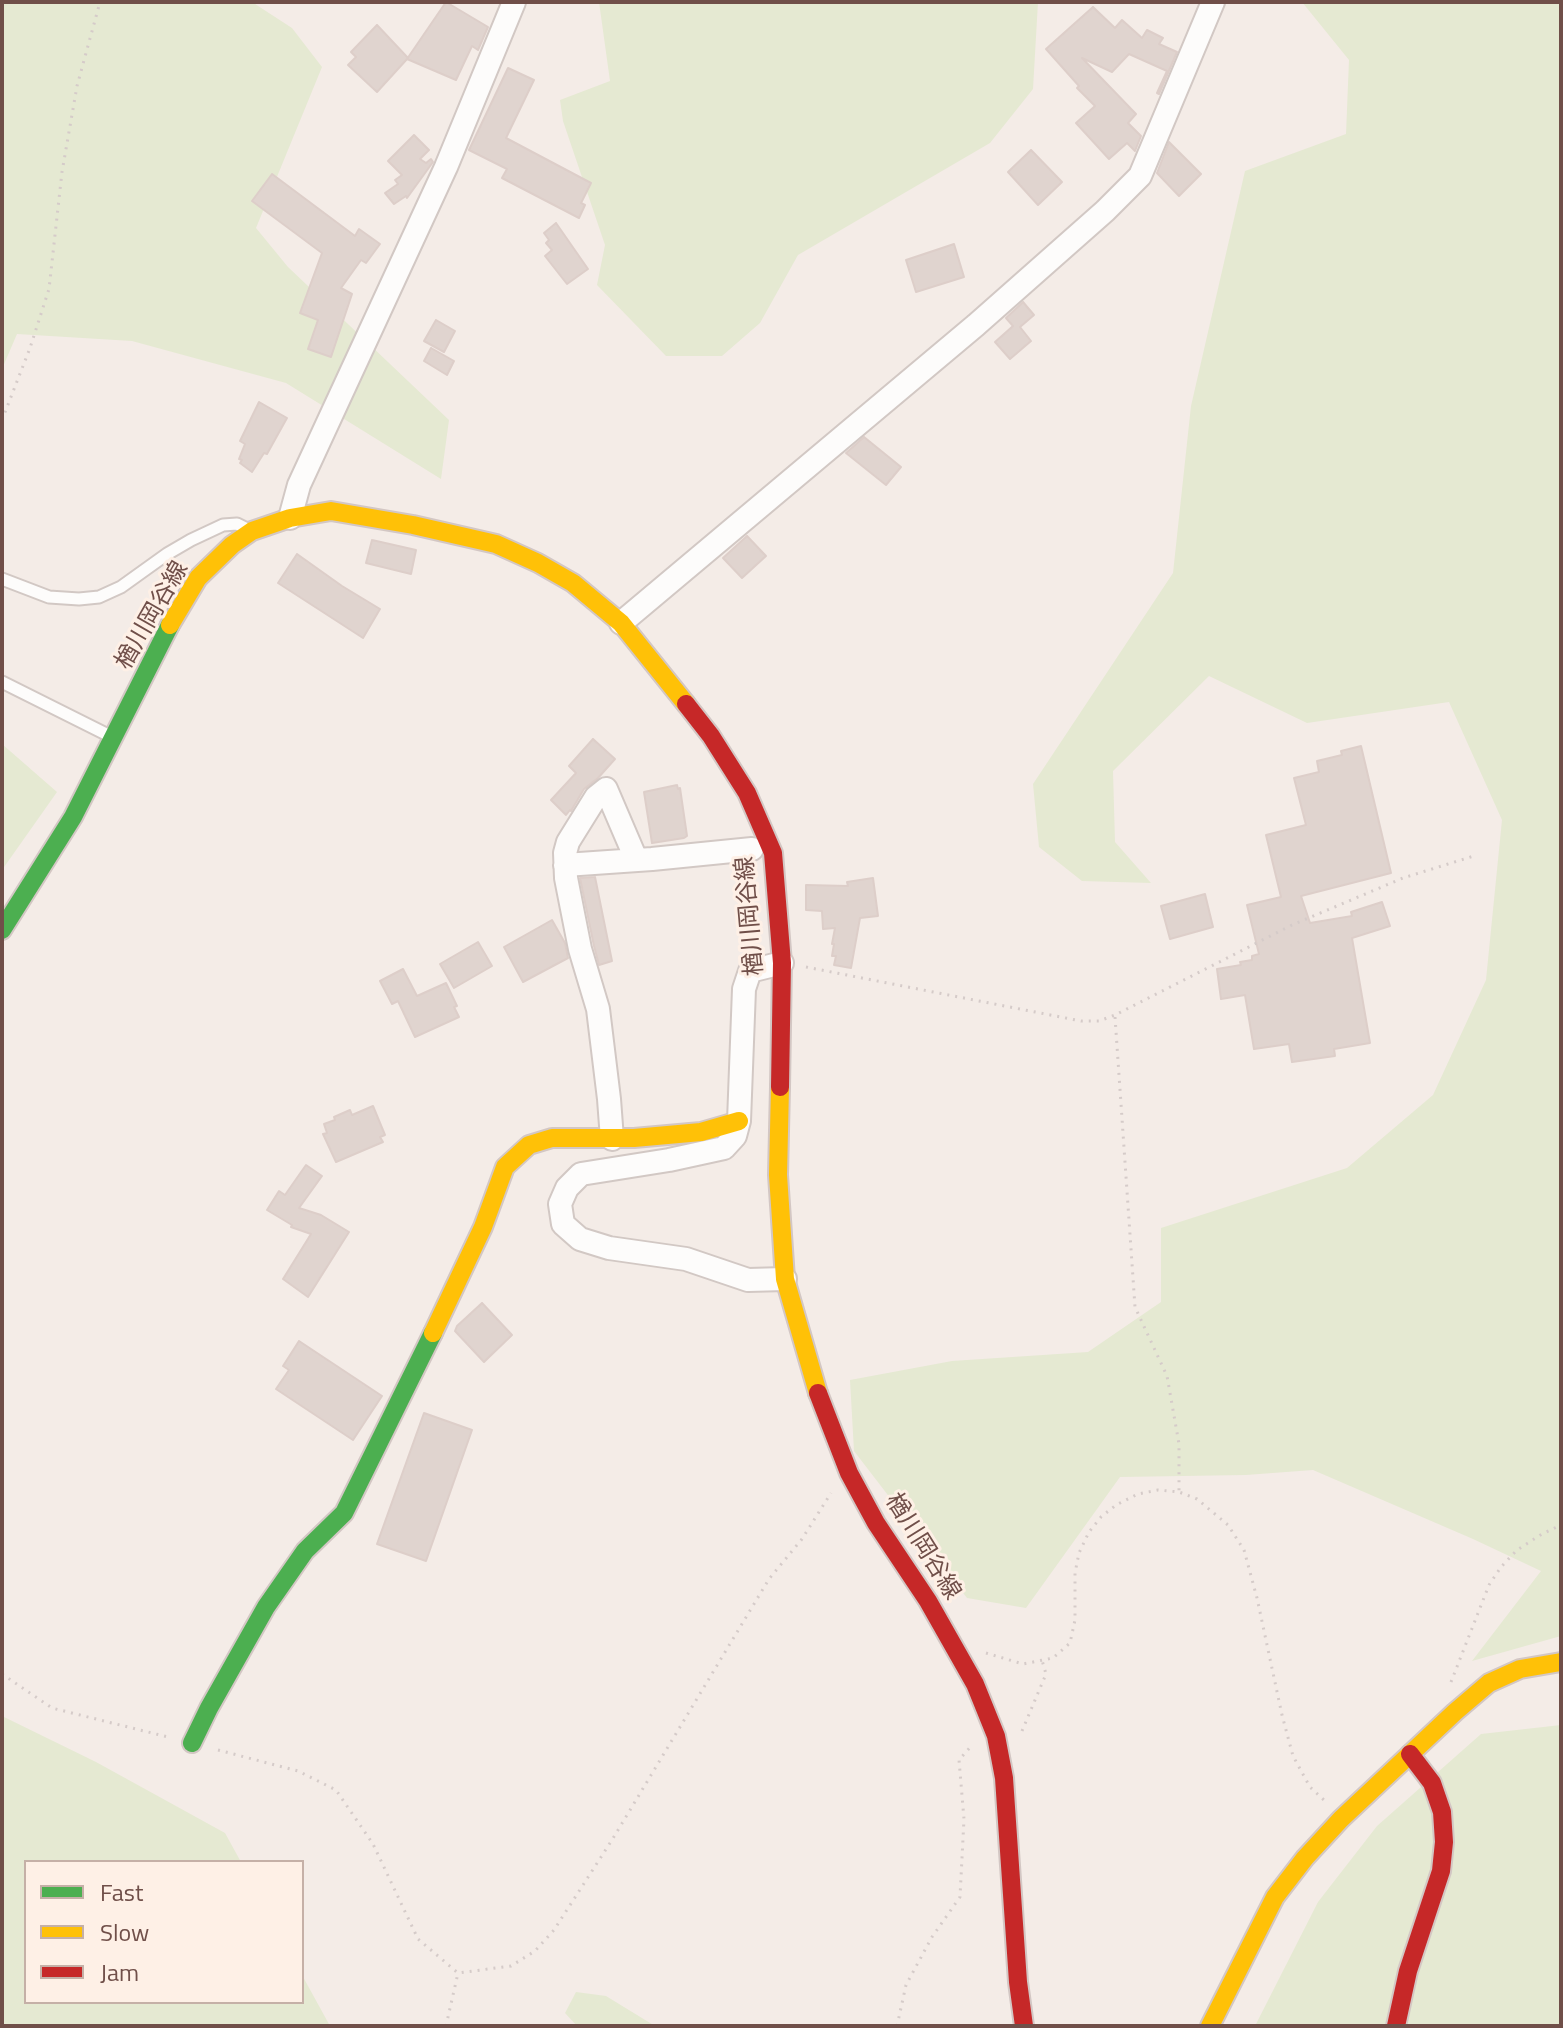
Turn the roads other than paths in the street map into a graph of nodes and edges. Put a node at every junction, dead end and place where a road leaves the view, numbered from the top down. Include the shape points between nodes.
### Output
1 (514, 2) edge
2 (1213, 2) edge
3 (290, 518) junction
4 (252, 531) junction
5 (2, 579) edge
6 (621, 623) junction
7 (2, 682) edge
8 (114, 738) junction
9 (752, 849) dead end
10 (636, 859) junction
11 (565, 865) junction
12 (2, 930) edge
13 (782, 963) junction
14 (739, 1121) junction
15 (612, 1139) junction
16 (785, 1279) junction
17 (1561, 1662) edge
18 (192, 1743) road end
19 (1410, 1754) junction
20 (1024, 2026) edge
21 (1210, 2026) edge
22 (1396, 2026) edge

1 - 3 street via 446,167 299,485
2 - 6 street via 1140,176 976,325
3 - 4 main road, 楢川岡谷線
3 - 6 main road, 楢川岡谷線 via 331,511 496,544 573,583
4 - 5 lane via 223,525 99,597 49,597
4 - 8 main road, 楢川岡谷線 via 198,578
6 - 13 main road, 楢川岡谷線 via 711,736 747,793 773,853
7 - 8 lane
8 - 12 main road, 楢川岡谷線 via 73,817
9 - 10 street
10 - 11 street
10 - 11 street via 606,789 568,842
11 - 15 street via 580,949 598,1009
13 - 14 street via 750,971 744,989
13 - 16 main road, 楢川岡谷線 via 778,1175
14 - 15 main road via 701,1132
14 - 16 street via 724,1148 581,1174 560,1204 563,1224 580,1239 609,1248 686,1259 748,1280
15 - 18 main road via 552,1138 529,1145 505,1167 483,1227 344,1513 305,1551 266,1607
16 - 20 main road, 楢川岡谷線 via 812,1375 849,1473 975,1684 996,1736
17 - 19 main road via 1520,1669 1489,1683
19 - 21 main road via 1341,1819 1275,1897
19 - 22 main road via 1432,1783 1442,1812 1444,1842 1441,1871

